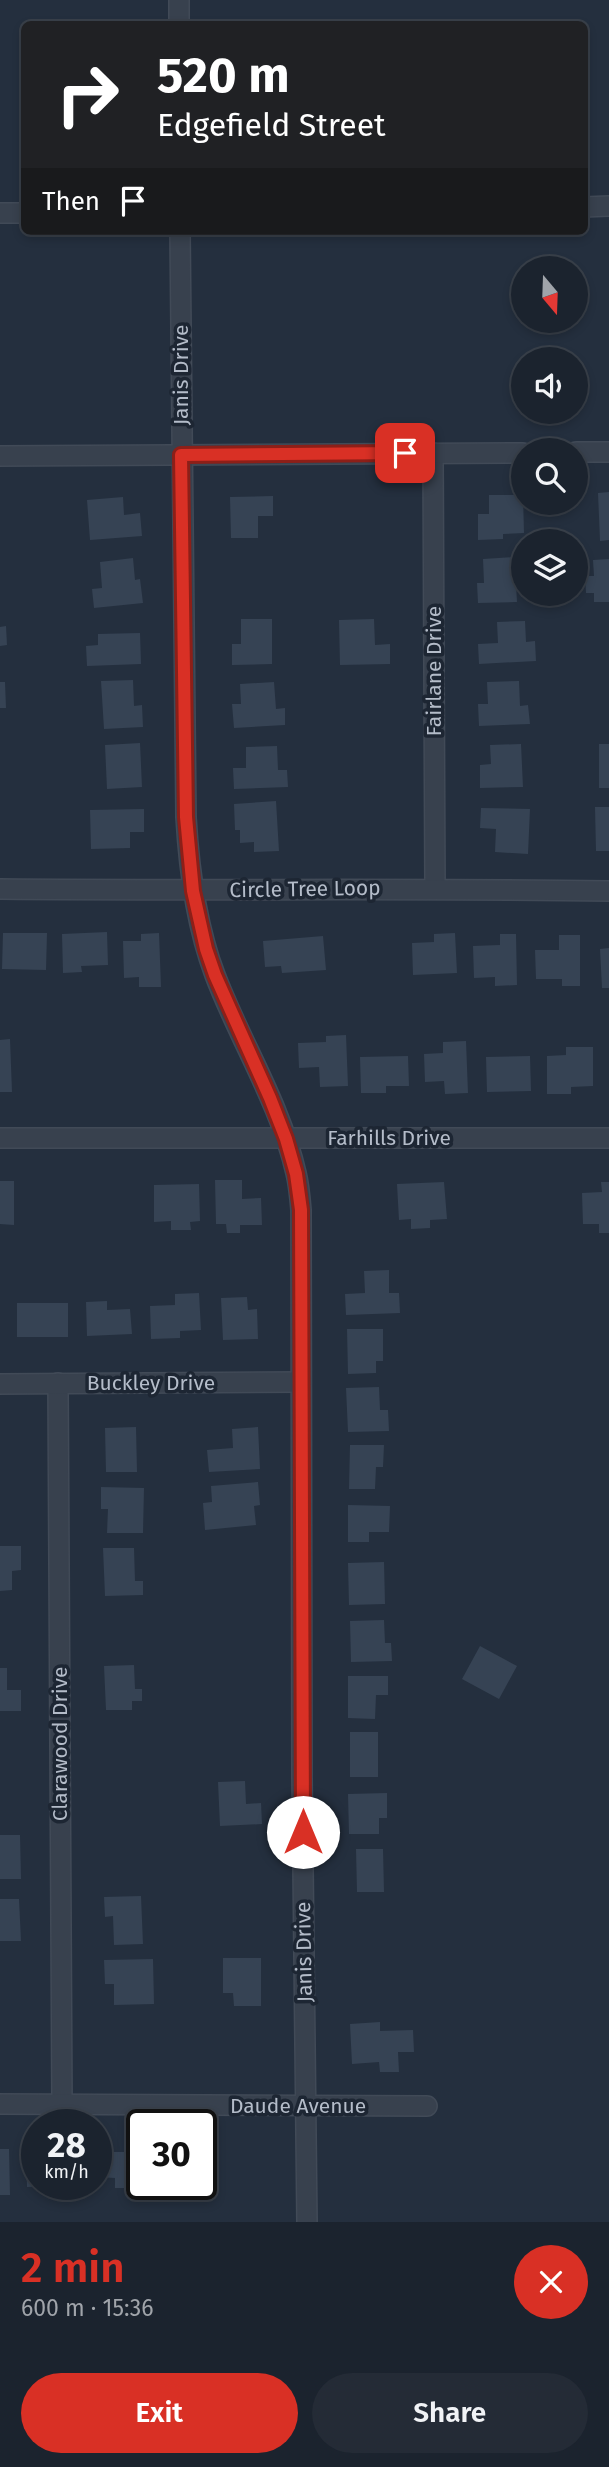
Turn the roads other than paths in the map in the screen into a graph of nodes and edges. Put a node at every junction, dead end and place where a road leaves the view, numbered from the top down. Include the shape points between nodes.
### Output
1 (179, 0) edge
2 (179, 21) edge
3 (609, 206) edge
4 (588, 207) edge
5 (0, 213) edge
6 (21, 213) edge
7 (180, 235) edge
8 (588, 452) edge
9 (609, 452) edge
10 (433, 453) junction
11 (511, 453) edge
12 (181, 455) junction
13 (0, 456) edge
14 (435, 888) junction
15 (0, 889) edge
16 (193, 891) junction
17 (609, 891) edge
18 (0, 1138) edge
19 (609, 1138) edge
20 (286, 1139) junction
21 (301, 1382) junction
22 (58, 1383) junction
23 (0, 1384) edge
24 (0, 2104) edge
25 (62, 2104) junction
26 (306, 2106) junction
27 (427, 2106) dead end
28 (307, 2222) edge

1 - 2 street
3 - 4 street
5 - 6 street
7 - 12 street, Janis Drive
8 - 9 street
10 - 11 street
10 - 12 street
10 - 14 street, Fairlane Drive
12 - 13 street
12 - 16 street, Janis Drive via 186,817
14 - 16 street, Circle Tree Loop
14 - 17 street, Circle Tree Loop
15 - 16 street, Circle Tree Loop
16 - 20 street, Janis Drive via 215,975
18 - 20 street, Farhills Drive
19 - 20 street, Farhills Drive
20 - 21 street, Janis Drive via 301,1210
21 - 22 street, Buckley Drive
21 - 26 street, Janis Drive
22 - 23 street, Buckley Drive
22 - 25 street, Clarawood Drive
24 - 25 street, Daude Avenue
25 - 26 street, Daude Avenue
26 - 27 street, Daude Avenue
26 - 28 street, Janis Drive

